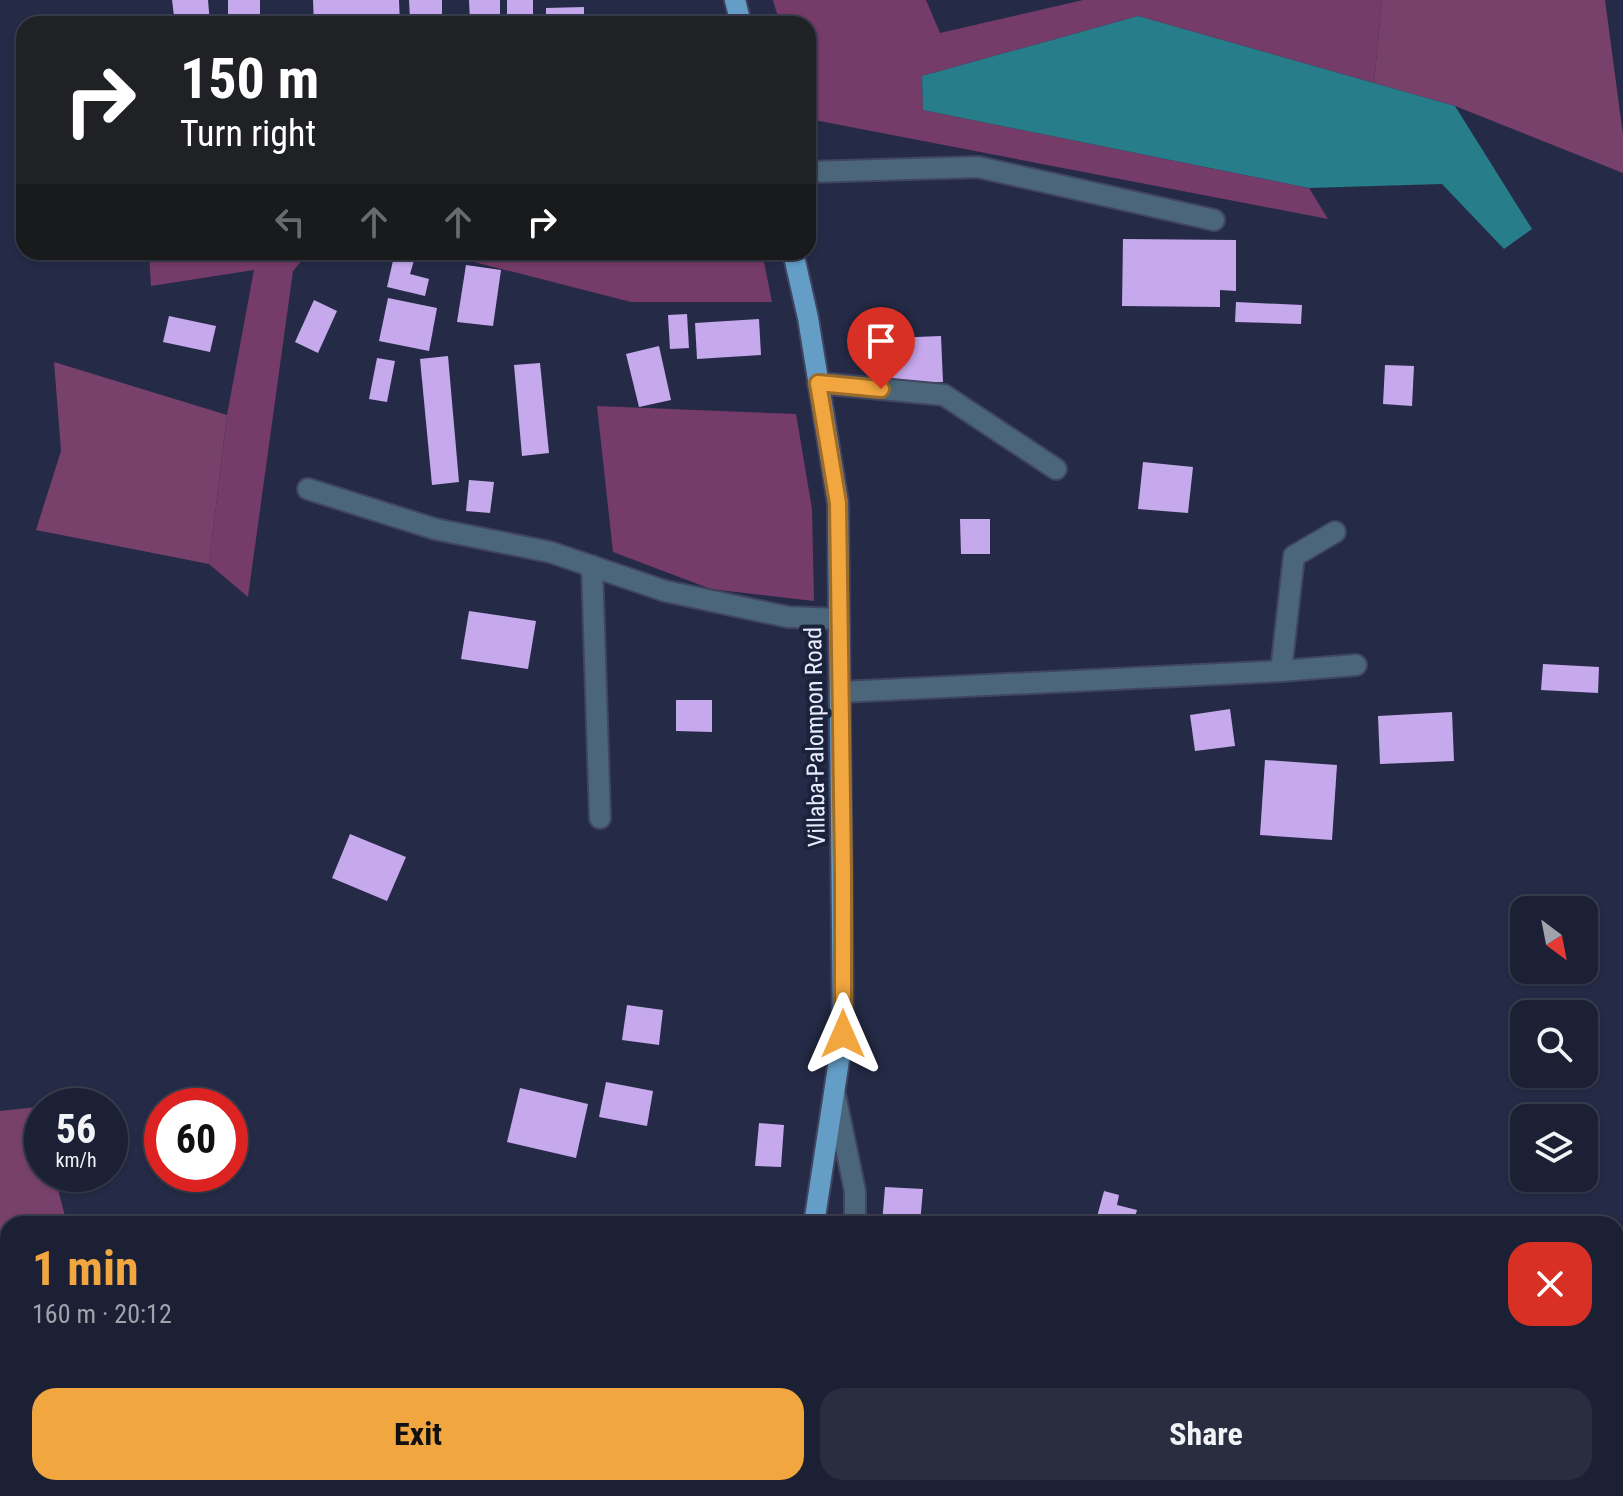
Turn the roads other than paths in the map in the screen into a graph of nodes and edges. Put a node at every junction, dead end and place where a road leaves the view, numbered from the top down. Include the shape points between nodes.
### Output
1 (816, 172) edge
2 (1214, 220) dead end
3 (795, 260) edge
4 (818, 383) junction
5 (1056, 469) dead end
6 (308, 489) dead end
7 (1335, 532) dead end
8 (592, 566) junction
9 (839, 619) junction
10 (1356, 665) dead end
11 (1281, 671) junction
12 (841, 692) junction
13 (600, 818) dead end
14 (834, 1091) junction
15 (815, 1216) edge
16 (855, 1216) edge

1 - 2 street via 978,167
3 - 4 main road, Villaba-Palompon Road
4 - 5 street via 944,395
4 - 9 main road, Villaba-Palompon Road via 838,503
6 - 8 street via 435,529
7 - 11 street via 1294,556
8 - 9 street via 665,591 788,617
8 - 13 street
9 - 12 main road, Villaba-Palompon Road
10 - 11 street
11 - 12 street
12 - 14 main road, Villaba-Palompon Road via 843,1034
14 - 15 main road, Villaba-Palompon Road
14 - 16 street via 855,1191

